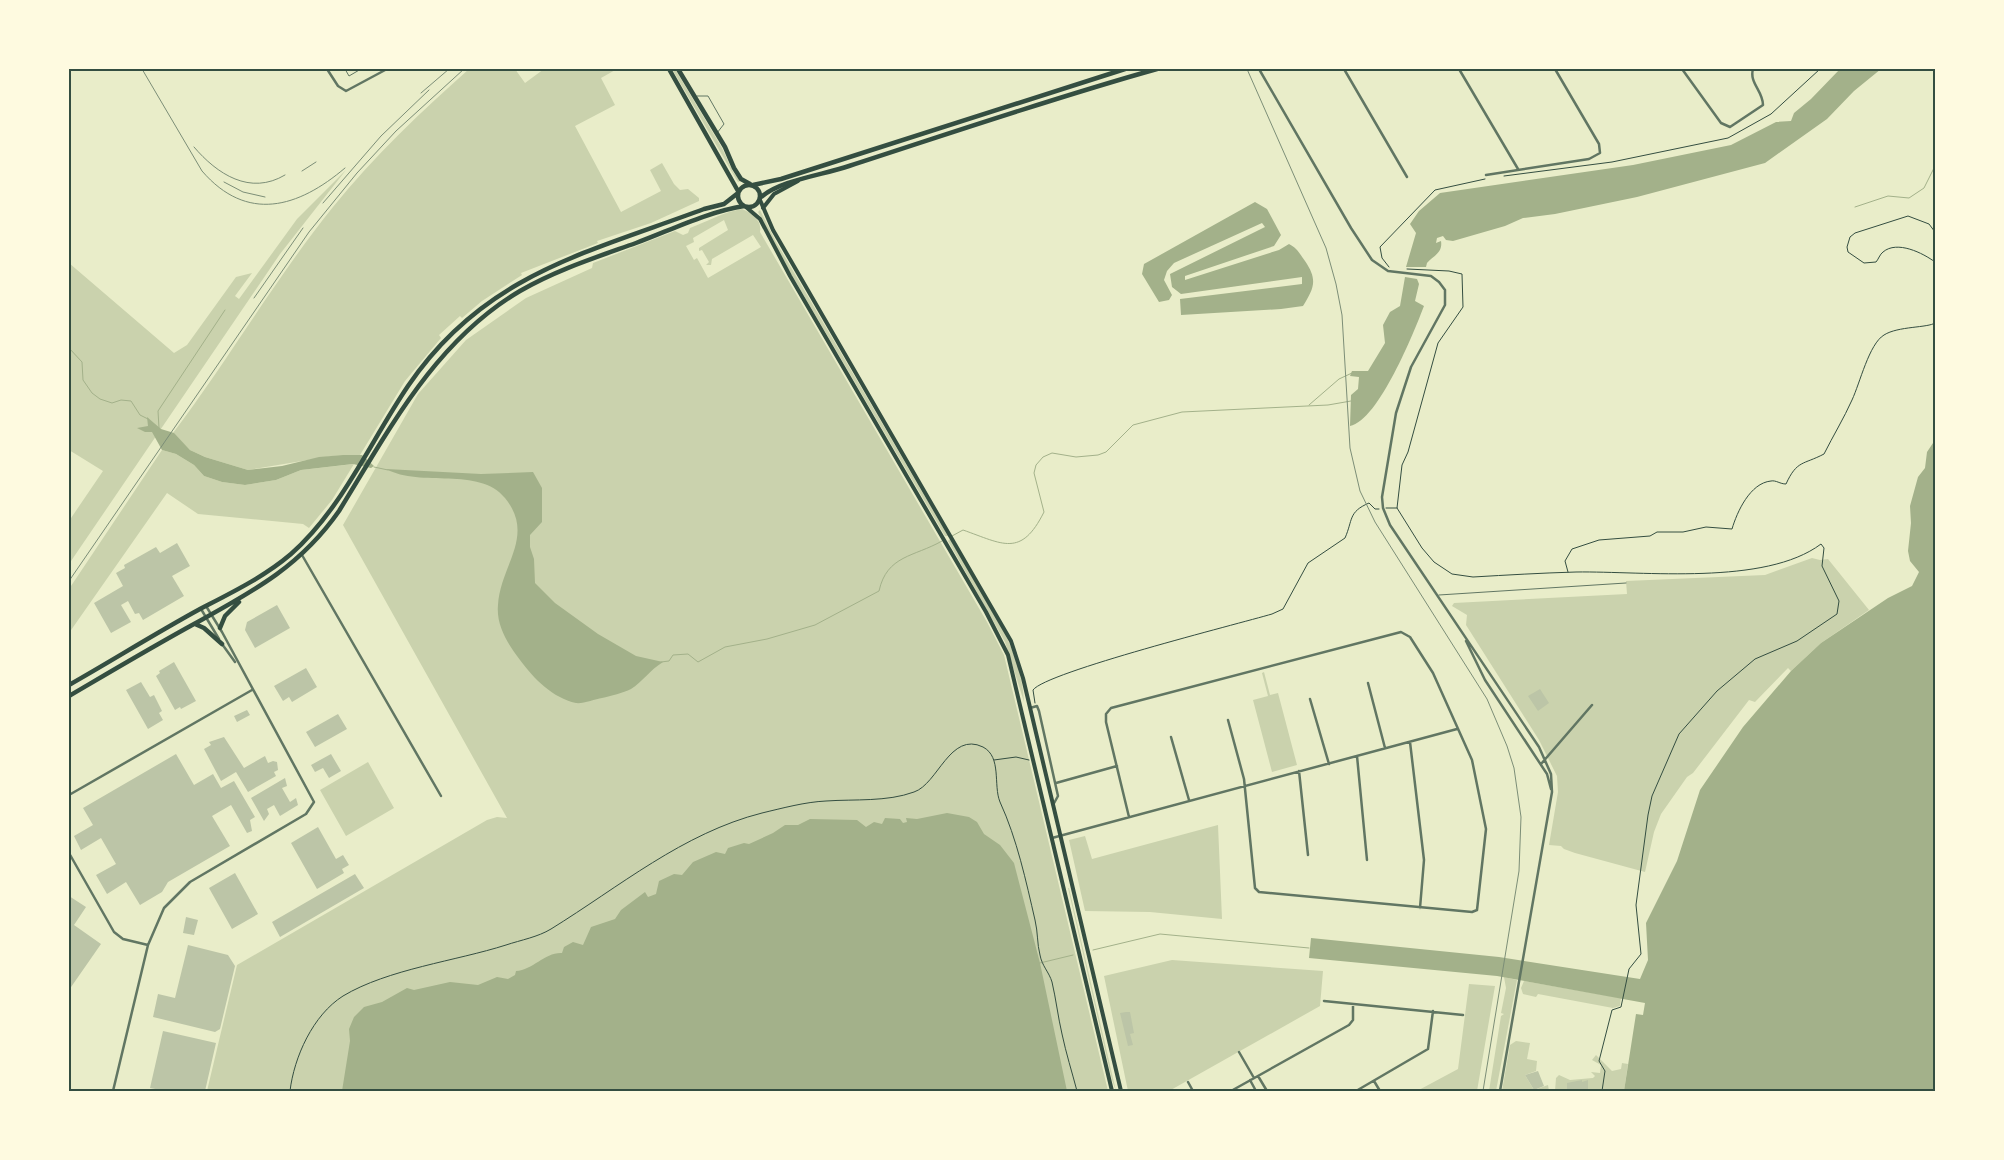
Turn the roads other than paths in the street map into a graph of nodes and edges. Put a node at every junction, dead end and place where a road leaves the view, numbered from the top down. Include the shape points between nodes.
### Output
1 (327, 69) edge
2 (345, 69) edge
3 (361, 69) edge
4 (384, 69) edge
5 (678, 69) edge
6 (1125, 69) edge
7 (1157, 69) edge
8 (1259, 69) edge
9 (1344, 69) edge
10 (1459, 69) edge
11 (1555, 69) edge
12 (1682, 69) edge
13 (1753, 69) edge
14 (669, 70) edge
15 (695, 97) junction
16 (923, 133) junction
17 (717, 134) junction
18 (925, 141) junction
19 (813, 169) junction
20 (1518, 169) junction
21 (1486, 174) dead end
22 (820, 175) junction
23 (1407, 177) dead end
24 (799, 181) junction
25 (751, 185) junction
26 (738, 192) junction
27 (760, 199) junction
28 (745, 207) junction
29 (763, 208) junction
30 (302, 555) junction
31 (1626, 583) dead end
32 (250, 593) junction
33 (1436, 595) junction
34 (204, 608) junction
35 (212, 614) junction
36 (206, 618) junction
37 (195, 624) junction
38 (220, 628) junction
39 (1462, 633) junction
40 (222, 644) junction
41 (239, 667) junction
42 (1368, 683) dead end
43 (69, 685) edge
44 (252, 690) junction
45 (69, 696) edge
46 (1310, 698) dead end
47 (1592, 705) dead end
48 (1030, 708) junction
49 (1022, 710) junction
50 (1228, 720) dead end
51 (1458, 729) junction
52 (1172, 737) dead end
53 (1410, 742) junction
54 (1385, 748) junction
55 (1357, 756) junction
56 (1546, 759) junction
57 (1328, 764) junction
58 (1540, 764) junction
59 (1117, 766) junction
60 (1299, 771) junction
61 (1055, 783) junction
62 (1245, 786) junction
63 (69, 795) edge
64 (441, 796) dead end
65 (1551, 800) junction
66 (1190, 801) junction
67 (1053, 805) junction
68 (1129, 817) junction
69 (1060, 835) junction
70 (1052, 838) junction
71 (69, 853) edge
72 (1308, 855) dead end
73 (72, 859) junction
74 (1367, 860) dead end
75 (69, 862) edge
76 (1420, 908) junction
77 (148, 945) junction
78 (1324, 1001) dead end
79 (1353, 1004) junction
80 (1433, 1011) junction
81 (1463, 1015) dead end
82 (1239, 1052) dead end
83 (1258, 1076) junction
84 (1254, 1078) junction
85 (1250, 1080) junction
86 (1374, 1081) junction
87 (1188, 1082) dead end
88 (114, 1091) edge
89 (1112, 1091) edge
90 (1121, 1091) edge
91 (1193, 1091) edge
92 (1231, 1091) edge
93 (1256, 1091) edge
94 (1267, 1091) edge
95 (1356, 1091) edge
96 (1380, 1091) edge
97 (1500, 1091) edge

1 - 4 street via 338,86 346,91
2 - 3 lane via 349,76
5 - 15 main road
6 - 16 main road
7 - 18 main road via 1085,88
8 - 33 street via 1372,260 1382,269 1436,278 1446,294 1445,305 1402,390 1383,486 1383,508 1390,525
9 - 23 street
10 - 20 street
11 - 20 street via 1600,153 1589,159
12 - 13 street via 1721,123 1730,127 1763,104 1752,78
14 - 26 main road
15 - 17 main road
15 - 17 lane via 705,95 709,98 724,124
16 - 18 main road
16 - 19 main road
17 - 25 main road via 739,175
18 - 22 main road
19 - 22 main road
19 - 25 main road
20 - 21 street
22 - 24 main road
24 - 27 main road via 774,187
24 - 29 main road via 774,194
25 - 26 main road via 743,186
25 - 27 main road via 759,190
26 - 28 main road via 738,200
26 - 34 main road via 724,204 554,264 507,289 465,322 433,353 408,385 321,522 291,554
27 - 28 main road via 756,205
27 - 29 main road
28 - 30 main road via 719,212 578,264 520,291 471,327 410,397 327,529
28 - 49 main road via 760,219 964,574 1008,655
29 - 48 main road via 1011,641
30 - 32 main road
30 - 64 street
31 - 33 lane
32 - 35 main road
32 - 38 main road via 225,616
33 - 39 street
34 - 35 street
34 - 36 street
34 - 43 main road
35 - 36 main road
35 - 38 street
36 - 37 main road
36 - 40 street
37 - 40 main road
37 - 45 main road
38 - 41 street
39 - 56 street
39 - 58 street via 1485,680
40 - 41 street
41 - 44 street
42 - 54 street
44 - 63 street
44 - 77 street via 310,792 313,806 306,814 190,882 164,908
46 - 57 street
47 - 56 street
48 - 49 main road
48 - 61 street via 1037,706 1039,711
48 - 67 main road
49 - 70 main road
50 - 62 street
51 - 53 street
51 - 59 street via 1430,668 1410,637 1398,632 1110,708 1106,722
51 - 76 street via 1472,760 1486,829 1478,906 1472,912
52 - 66 street
53 - 54 street
53 - 76 street via 1424,860
54 - 55 street
55 - 57 street
55 - 74 street
56 - 58 street
56 - 65 street via 1552,781
57 - 60 street
58 - 65 street via 1550,782
59 - 61 street
59 - 68 street
60 - 62 street
60 - 72 street
61 - 67 street via 1058,796
62 - 66 street
62 - 76 street via 1254,885 1259,892
65 - 97 street
66 - 68 street
67 - 69 main road
68 - 69 street
69 - 70 street
69 - 90 main road
70 - 89 main road
71 - 73 street
73 - 75 street
73 - 77 street via 114,932 123,939
77 - 88 street
78 - 79 street
79 - 80 street
79 - 83 street via 1353,1020 1349,1025
80 - 81 street
80 - 86 street via 1428,1049
82 - 84 street
83 - 84 street
83 - 94 street
84 - 85 street
85 - 92 street
85 - 93 street
86 - 95 street
86 - 96 street
87 - 91 street

